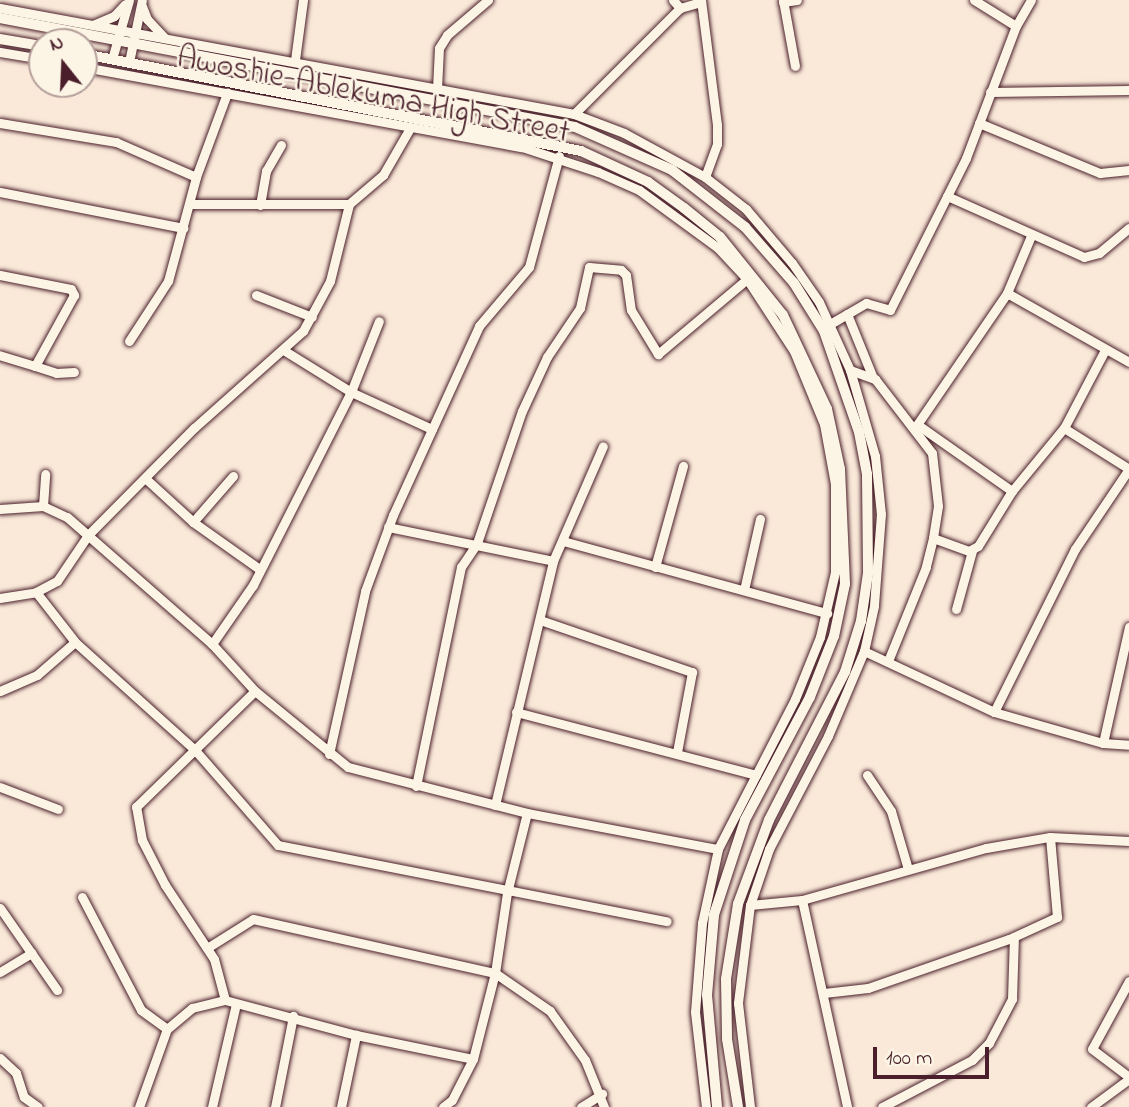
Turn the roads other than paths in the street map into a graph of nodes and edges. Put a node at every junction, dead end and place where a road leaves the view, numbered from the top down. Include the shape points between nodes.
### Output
1 (128, 0) edge
2 (303, 0) edge
3 (488, 0) edge
4 (673, 0) edge
5 (797, 0) edge
6 (974, 0) edge
7 (1031, 0) edge
8 (142, 1) edge
9 (701, 1) edge
10 (783, 1) edge
11 (0, 8) edge
12 (680, 8) junction
13 (0, 18) edge
14 (93, 25) junction
15 (1016, 26) junction
16 (118, 35) junction
17 (133, 38) junction
18 (165, 38) junction
19 (0, 39) edge
20 (28, 44) edge
21 (0, 52) edge
22 (253, 53) junction
23 (98, 56) edge
24 (28, 57) edge
25 (112, 59) junction
26 (295, 60) junction
27 (129, 62) junction
28 (250, 65) junction
29 (795, 66) dead end
30 (98, 70) edge
31 (437, 89) junction
32 (1129, 90) edge
33 (990, 92) junction
34 (228, 93) junction
35 (303, 102) junction
36 (493, 104) junction
37 (574, 114) junction
38 (0, 123) edge
39 (979, 123) junction
40 (410, 128) junction
41 (281, 145) dead end
42 (558, 156) junction
43 (1129, 170) edge
44 (196, 177) junction
45 (705, 177) junction
46 (0, 192) edge
47 (947, 196) junction
48 (190, 204) junction
49 (349, 204) junction
50 (260, 205) junction
51 (183, 228) junction
52 (1129, 228) edge
53 (1031, 236) junction
54 (0, 275) edge
55 (747, 279) junction
56 (1007, 293) junction
57 (256, 295) dead end
58 (847, 314) junction
59 (312, 317) junction
60 (379, 321) dead end
61 (830, 324) junction
62 (129, 341) dead end
63 (1105, 350) junction
64 (285, 351) junction
65 (0, 355) edge
66 (1129, 362) edge
67 (35, 366) junction
68 (850, 370) junction
69 (74, 372) dead end
70 (873, 378) junction
71 (351, 393) junction
72 (916, 427) junction
73 (1064, 428) junction
74 (432, 429) junction
75 (603, 446) dead end
76 (683, 466) dead end
77 (1129, 469) edge
78 (45, 474) dead end
79 (233, 475) dead end
80 (145, 478) junction
81 (1012, 491) junction
82 (43, 506) junction
83 (0, 509) edge
84 (760, 519) dead end
85 (193, 522) junction
86 (388, 527) junction
87 (88, 535) junction
88 (933, 538) junction
89 (563, 541) junction
90 (477, 543) junction
91 (972, 551) junction
92 (553, 561) junction
93 (655, 567) junction
94 (258, 568) junction
95 (744, 590) junction
96 (36, 592) junction
97 (0, 598) edge
98 (956, 609) dead end
99 (827, 613) junction
100 (540, 620) junction
101 (1129, 626) edge
102 (75, 642) junction
103 (212, 644) junction
104 (864, 651) junction
105 (888, 661) junction
106 (0, 691) edge
107 (255, 691) junction
108 (516, 712) junction
109 (994, 712) junction
110 (1103, 743) junction
111 (1129, 745) edge
112 (195, 750) junction
113 (677, 752) junction
114 (329, 754) junction
115 (756, 775) junction
116 (867, 775) dead end
117 (416, 786) junction
118 (0, 787) edge
119 (495, 805) junction
120 (58, 808) dead end
121 (527, 813) junction
122 (1050, 837) junction
123 (1129, 841) edge
124 (718, 849) junction
125 (908, 869) junction
126 (507, 893) junction
127 (82, 897) dead end
128 (802, 900) junction
129 (750, 905) junction
130 (0, 908) edge
131 (667, 921) dead end
132 (1014, 937) junction
133 (207, 948) junction
134 (33, 953) junction
135 (0, 971) edge
136 (495, 973) junction
137 (1129, 981) edge
138 (57, 990) dead end
139 (824, 993) junction
140 (225, 1000) junction
141 (236, 1004) junction
142 (293, 1016) junction
143 (167, 1030) junction
144 (356, 1035) junction
145 (0, 1058) edge
146 (473, 1059) junction
147 (1129, 1078) edge
148 (602, 1094) junction
149 (31, 1106) edge
150 (139, 1107) edge
151 (212, 1107) edge
152 (275, 1107) edge
153 (341, 1107) edge
154 (443, 1107) edge
155 (581, 1107) edge
156 (604, 1107) edge
157 (706, 1107) edge
158 (717, 1107) edge
159 (738, 1107) edge
160 (750, 1107) edge
161 (847, 1107) edge
162 (882, 1107) edge
163 (1091, 1107) edge

1 - 14 street via 114,16
1 - 16 street
2 - 26 street
3 - 31 street via 447,35 439,48
4 - 12 street
5 - 10 street
6 - 15 street
7 - 15 street
8 - 17 street
8 - 18 street via 147,19
9 - 12 street
9 - 45 street via 718,125 717,144
10 - 29 street
11 - 14 street, Awoshie-Ablekuma High Street
12 - 37 street
13 - 16 main road, Awoshie-Ablekuma High Street
14 - 16 street, Awoshie-Ablekuma High Street
15 - 33 street
16 - 17 main road, Awoshie-Ablekuma High Street
16 - 25 street
17 - 18 street, Awoshie-Ablekuma High Street
17 - 27 street, Awoshie-Ablekuma High Street
17 - 28 main road, Awoshie-Ablekuma High Street
18 - 22 street, Awoshie-Ablekuma High Street
19 - 20 main road
21 - 24 street
22 - 26 street, Awoshie-Ablekuma High Street
22 - 28 main road
23 - 25 main road, Awoshie-Ablekuma High Street
25 - 27 main road, Awoshie-Ablekuma High Street
26 - 31 street, Awoshie-Ablekuma High Street
27 - 35 main road, Awoshie-Ablekuma High Street
28 - 36 main road, Awoshie-Ablekuma High Street
30 - 34 street, Awoshie-Ablekuma High Street
31 - 36 street, Awoshie-Ablekuma High Street
32 - 33 street
33 - 39 street
34 - 35 street, Awoshie-Ablekuma High Street
34 - 44 street
35 - 40 street, Awoshie-Ablekuma High Street
35 - 158 main road, Awoshie-Ablekuma High Street via 544,141 581,151 648,182 720,237 753,274 783,315 812,370 827,409 840,469 845,584 834,636 810,697 745,820 714,915 707,995
36 - 37 street, Awoshie-Ablekuma High Street
36 - 159 main road, Awoshie-Ablekuma High Street via 624,145 672,170 745,227 794,283 824,331 859,432 870,529 861,621 820,727 752,858 729,948 727,1039
37 - 45 street, Awoshie-Ablekuma High Street via 624,134
38 - 44 street via 116,142
39 - 43 street via 1100,173
39 - 47 street
40 - 42 street, Awoshie-Ablekuma High Street
40 - 49 street via 383,174
41 - 50 street via 266,171
42 - 55 street, Awoshie-Ablekuma High Street via 639,190 717,247
42 - 74 street via 530,267 479,326
44 - 48 street
45 - 61 street, Awoshie-Ablekuma High Street via 746,209 792,263
46 - 51 street
47 - 53 street
47 - 58 street via 890,310 866,303
48 - 50 street
48 - 51 street
49 - 50 street
49 - 59 street via 330,281
51 - 62 street via 168,281
52 - 53 street via 1106,249 1084,257
53 - 56 street
54 - 67 street via 74,291 53,340
55 - 90 street via 658,354 631,310 626,275 621,270 589,267 580,308 547,358 522,411
55 - 99 street, Awoshie-Ablekuma High Street via 794,351 824,424 835,484 837,536
56 - 63 street
56 - 72 street
57 - 59 street
58 - 61 street
58 - 70 street
59 - 64 street
60 - 71 street
61 - 68 street, Awoshie-Ablekuma High Street
63 - 66 street
63 - 73 street
64 - 71 street
64 - 80 street via 194,428
65 - 67 street
67 - 69 street via 56,373
68 - 70 street
68 - 104 street, Awoshie-Ablekuma High Street via 875,456 881,514 874,606
70 - 72 street
71 - 74 street
71 - 94 street
72 - 81 street
72 - 88 street via 932,453 938,501
73 - 77 street
73 - 81 street
74 - 86 street
75 - 89 street
76 - 93 street
77 - 109 street via 1075,549
78 - 82 street
79 - 85 street
80 - 85 street
80 - 87 street
81 - 91 street
82 - 83 street
82 - 87 street via 67,517
84 - 95 street
85 - 94 street
86 - 90 street
86 - 114 street via 365,591
87 - 96 street via 57,581
87 - 103 street
88 - 91 street
88 - 105 street via 924,573
89 - 92 street
89 - 93 street
90 - 92 street
90 - 117 street via 461,567
91 - 98 street
92 - 100 street
93 - 95 street
94 - 103 street via 253,585
95 - 99 street
96 - 97 street
96 - 102 street
99 - 115 street, Awoshie-Ablekuma High Street via 795,699
100 - 108 street
100 - 113 street via 692,672
101 - 110 street
102 - 106 street via 37,675
102 - 112 street
103 - 107 street
104 - 105 street
104 - 129 street, Awoshie-Ablekuma High Street via 828,736 769,849
105 - 109 street
107 - 112 street via 212,728
107 - 114 street
108 - 113 street
108 - 119 street
109 - 110 street
110 - 111 street
112 - 126 street via 278,845
112 - 133 street via 139,800 136,812 142,840 165,885
113 - 115 street
114 - 117 street via 348,767
115 - 124 street, Awoshie-Ablekuma High Street
116 - 125 street via 891,811
117 - 119 street
118 - 120 street
119 - 121 street
121 - 124 street
121 - 126 street
122 - 123 street
122 - 125 street
122 - 132 street via 1057,915
124 - 157 street, Awoshie-Ablekuma High Street via 702,923 695,1000
125 - 128 street
126 - 131 street
126 - 136 street
127 - 143 street via 141,1010
128 - 129 street
128 - 139 street
129 - 160 street, Awoshie-Ablekuma High Street via 738,1003
130 - 134 street
132 - 139 street via 868,988
132 - 162 street via 1012,999 989,1043 972,1060
133 - 136 street via 253,919
133 - 140 street via 222,978
134 - 135 street
134 - 138 street
136 - 146 street
136 - 148 street via 550,1011 585,1060
137 - 147 street via 1092,1049
139 - 161 street
140 - 141 street
140 - 143 street via 192,1008
141 - 142 street
141 - 151 street
142 - 144 street
142 - 152 street
143 - 150 street
144 - 146 street
144 - 153 street
145 - 149 street via 16,1073
146 - 154 street via 452,1100
147 - 163 street
148 - 155 street
148 - 156 street

